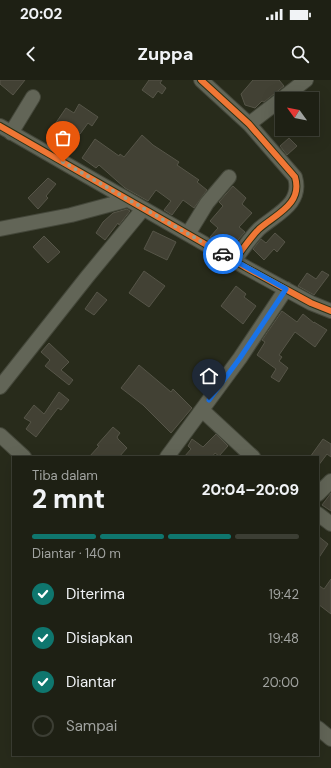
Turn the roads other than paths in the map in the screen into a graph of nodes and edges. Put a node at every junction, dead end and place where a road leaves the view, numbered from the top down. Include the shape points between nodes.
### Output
1 (201, 80) edge
2 (306, 80) edge
3 (33, 97) dead end
4 (249, 124) junction
5 (6, 129) edge
6 (229, 177) dead end
7 (127, 200) junction
8 (143, 209) junction
9 (0, 229) edge
10 (188, 234) junction
11 (234, 261) junction
12 (286, 289) junction
13 (331, 311) edge
14 (0, 387) edge
15 (202, 410) junction
16 (0, 436) edge
17 (23, 456) edge
18 (168, 456) edge
19 (252, 456) edge
20 (331, 481) edge
21 (319, 493) edge
22 (319, 515) edge
23 (331, 524) edge
24 (319, 729) edge
25 (331, 739) edge

1 - 4 street
2 - 4 street
3 - 5 street
4 - 11 street via 295,177 297,185 290,203 259,229
5 - 7 street
6 - 10 street via 207,203
7 - 8 street
7 - 9 street
8 - 10 street
8 - 14 street
10 - 11 street
11 - 12 street
12 - 13 street
12 - 15 street
15 - 18 street
15 - 19 street
16 - 17 street
20 - 21 street
22 - 23 street
24 - 25 street

